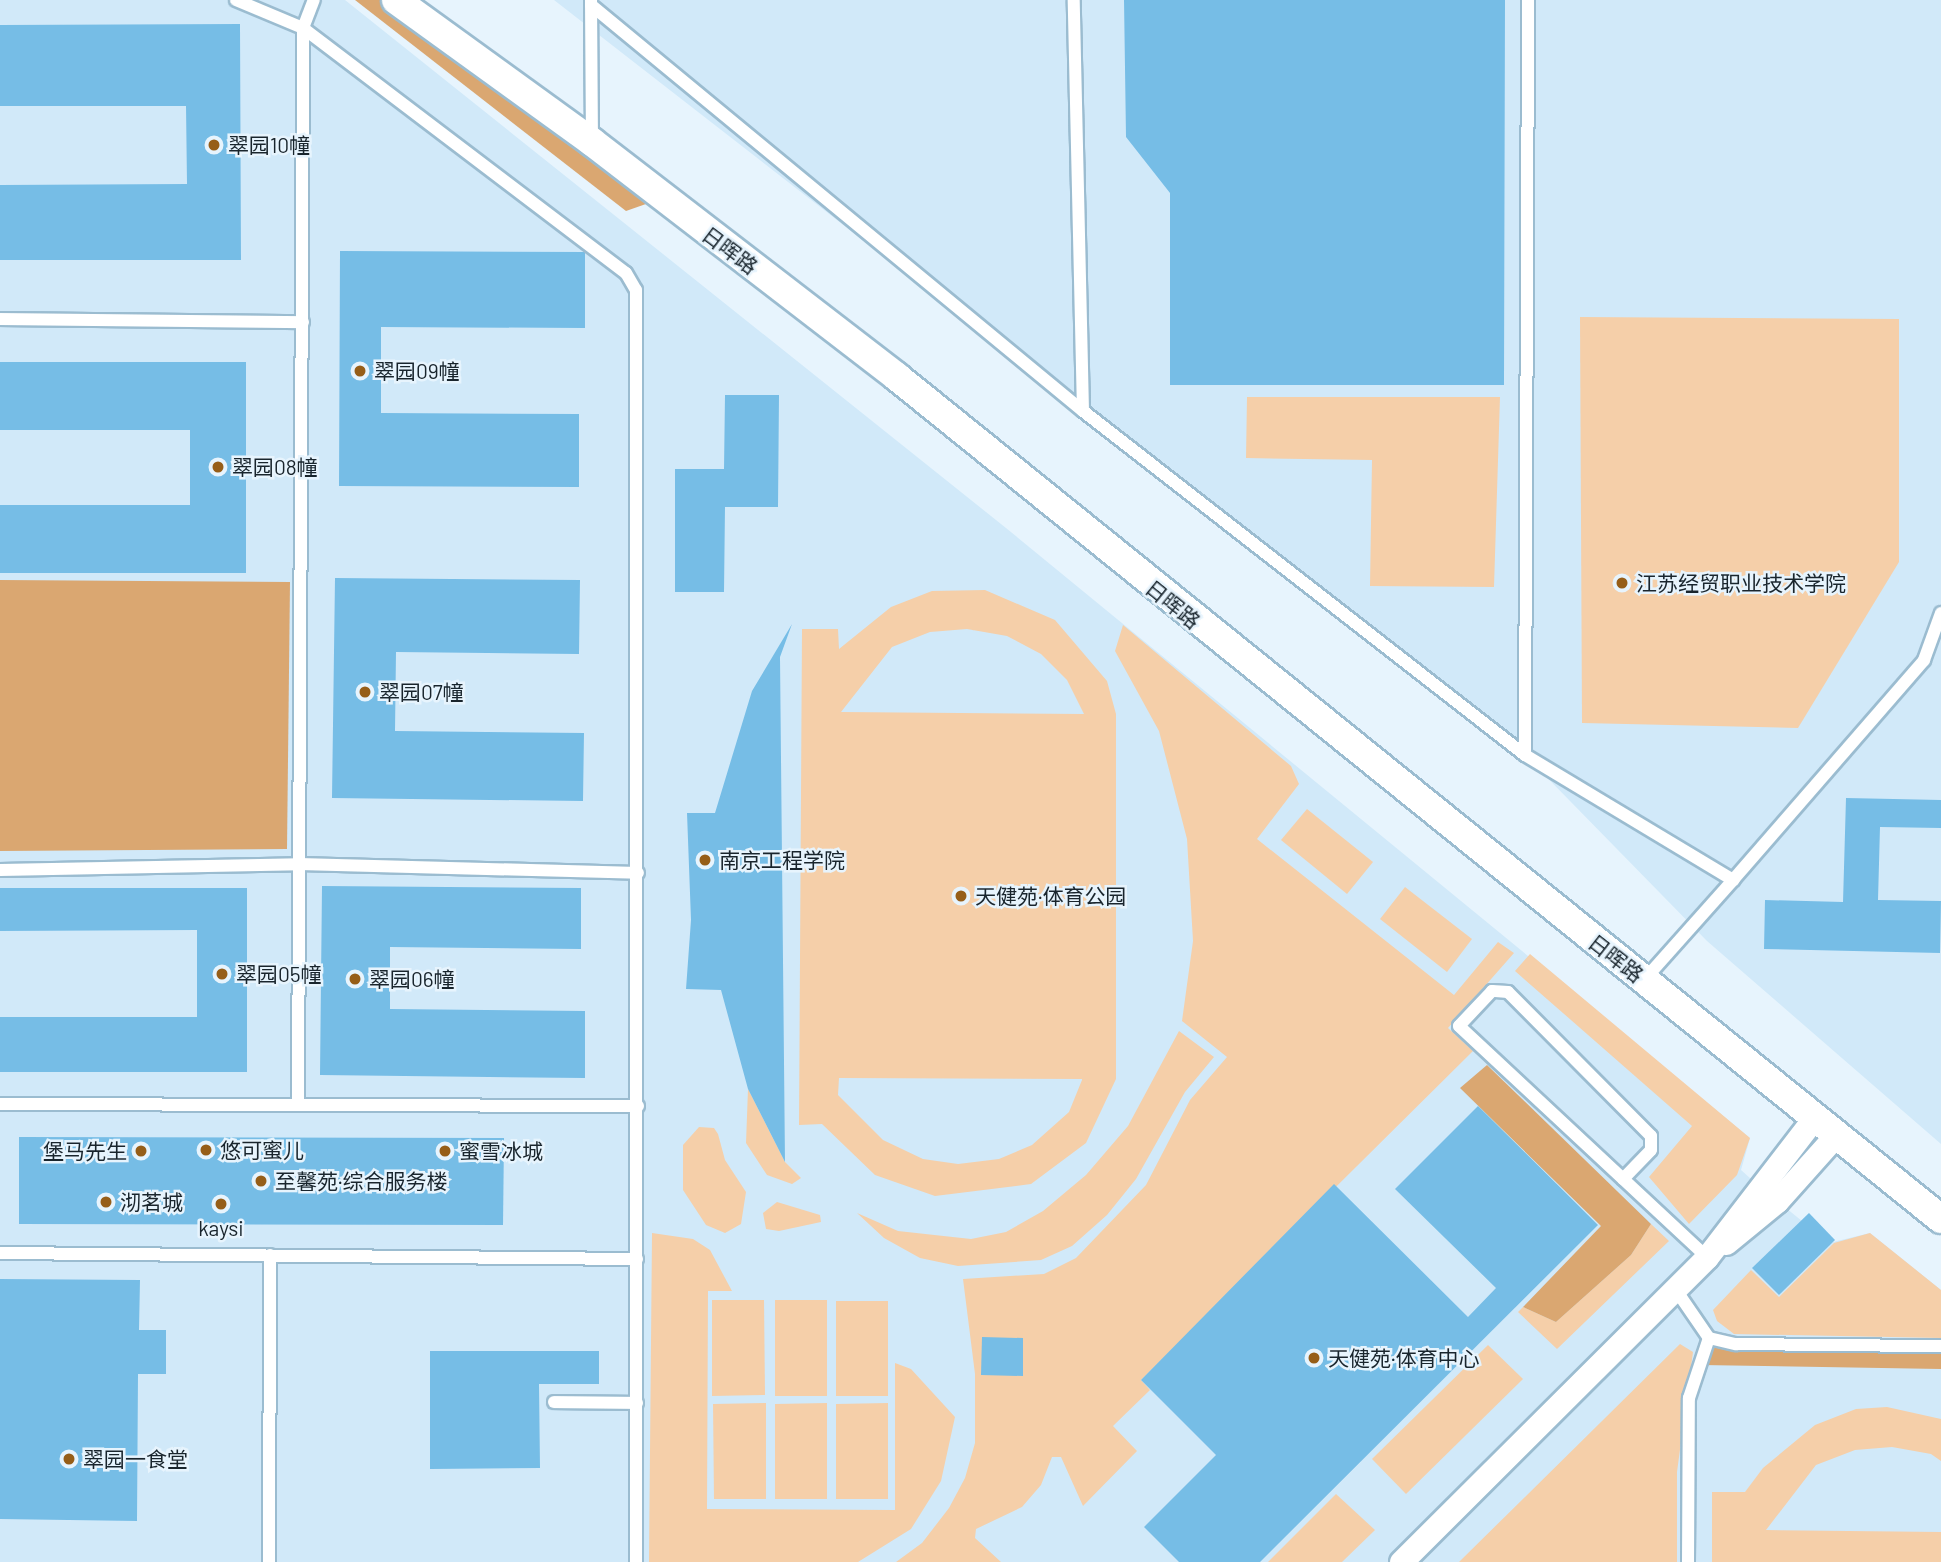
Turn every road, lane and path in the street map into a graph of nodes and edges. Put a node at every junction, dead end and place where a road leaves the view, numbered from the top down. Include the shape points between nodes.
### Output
1 (236, 0) edge
2 (314, 0) edge
3 (396, 0) edge
4 (1074, 0) edge
5 (1528, 0) edge
6 (591, 3) edge
7 (303, 28) junction
8 (592, 142) junction
9 (0, 319) edge
10 (303, 322) junction
11 (1083, 411) junction
12 (1941, 613) edge
13 (1525, 755) junction
14 (299, 864) junction
15 (0, 870) edge
16 (638, 873) junction
17 (1733, 880) junction
18 (1644, 980) junction
19 (0, 1104) edge
20 (298, 1104) junction
21 (638, 1105) junction
22 (1826, 1125) junction
23 (1623, 1179) junction
24 (1941, 1219) edge
25 (0, 1253) edge
26 (270, 1255) junction
27 (1707, 1257) junction
28 (637, 1259) junction
29 (1676, 1290) junction
30 (1709, 1338) junction
31 (1941, 1346) edge
32 (554, 1402) dead end
33 (637, 1403) junction
34 (269, 1562) edge
35 (636, 1562) edge
36 (1401, 1562) edge
37 (1688, 1562) edge

1 - 7 lane
2 - 7 lane
3 - 8 street, 日晖路
4 - 11 lane
5 - 13 lane
6 - 8 lane
6 - 11 lane
7 - 10 lane
7 - 16 lane via 626,273 636,290
8 - 18 street, 日晖路 via 897,377
9 - 10 lane
10 - 14 lane
11 - 13 lane
12 - 17 lane via 1924,660
13 - 17 lane
14 - 15 lane
14 - 16 lane
14 - 20 lane
16 - 21 lane
17 - 18 lane
18 - 22 street, 日晖路
19 - 20 lane
20 - 21 lane
21 - 28 lane
22 - 24 street, 日晖路
22 - 27 street
23 - 23 lane via 1460,1026 1492,991 1508,992 1651,1136 1651,1150
23 - 27 lane
25 - 26 lane
26 - 28 lane
26 - 34 lane
27 - 29 street
28 - 33 lane
29 - 30 lane
29 - 36 street
30 - 31 lane via 1736,1344
30 - 37 lane via 1689,1398
32 - 33 lane
33 - 35 lane

